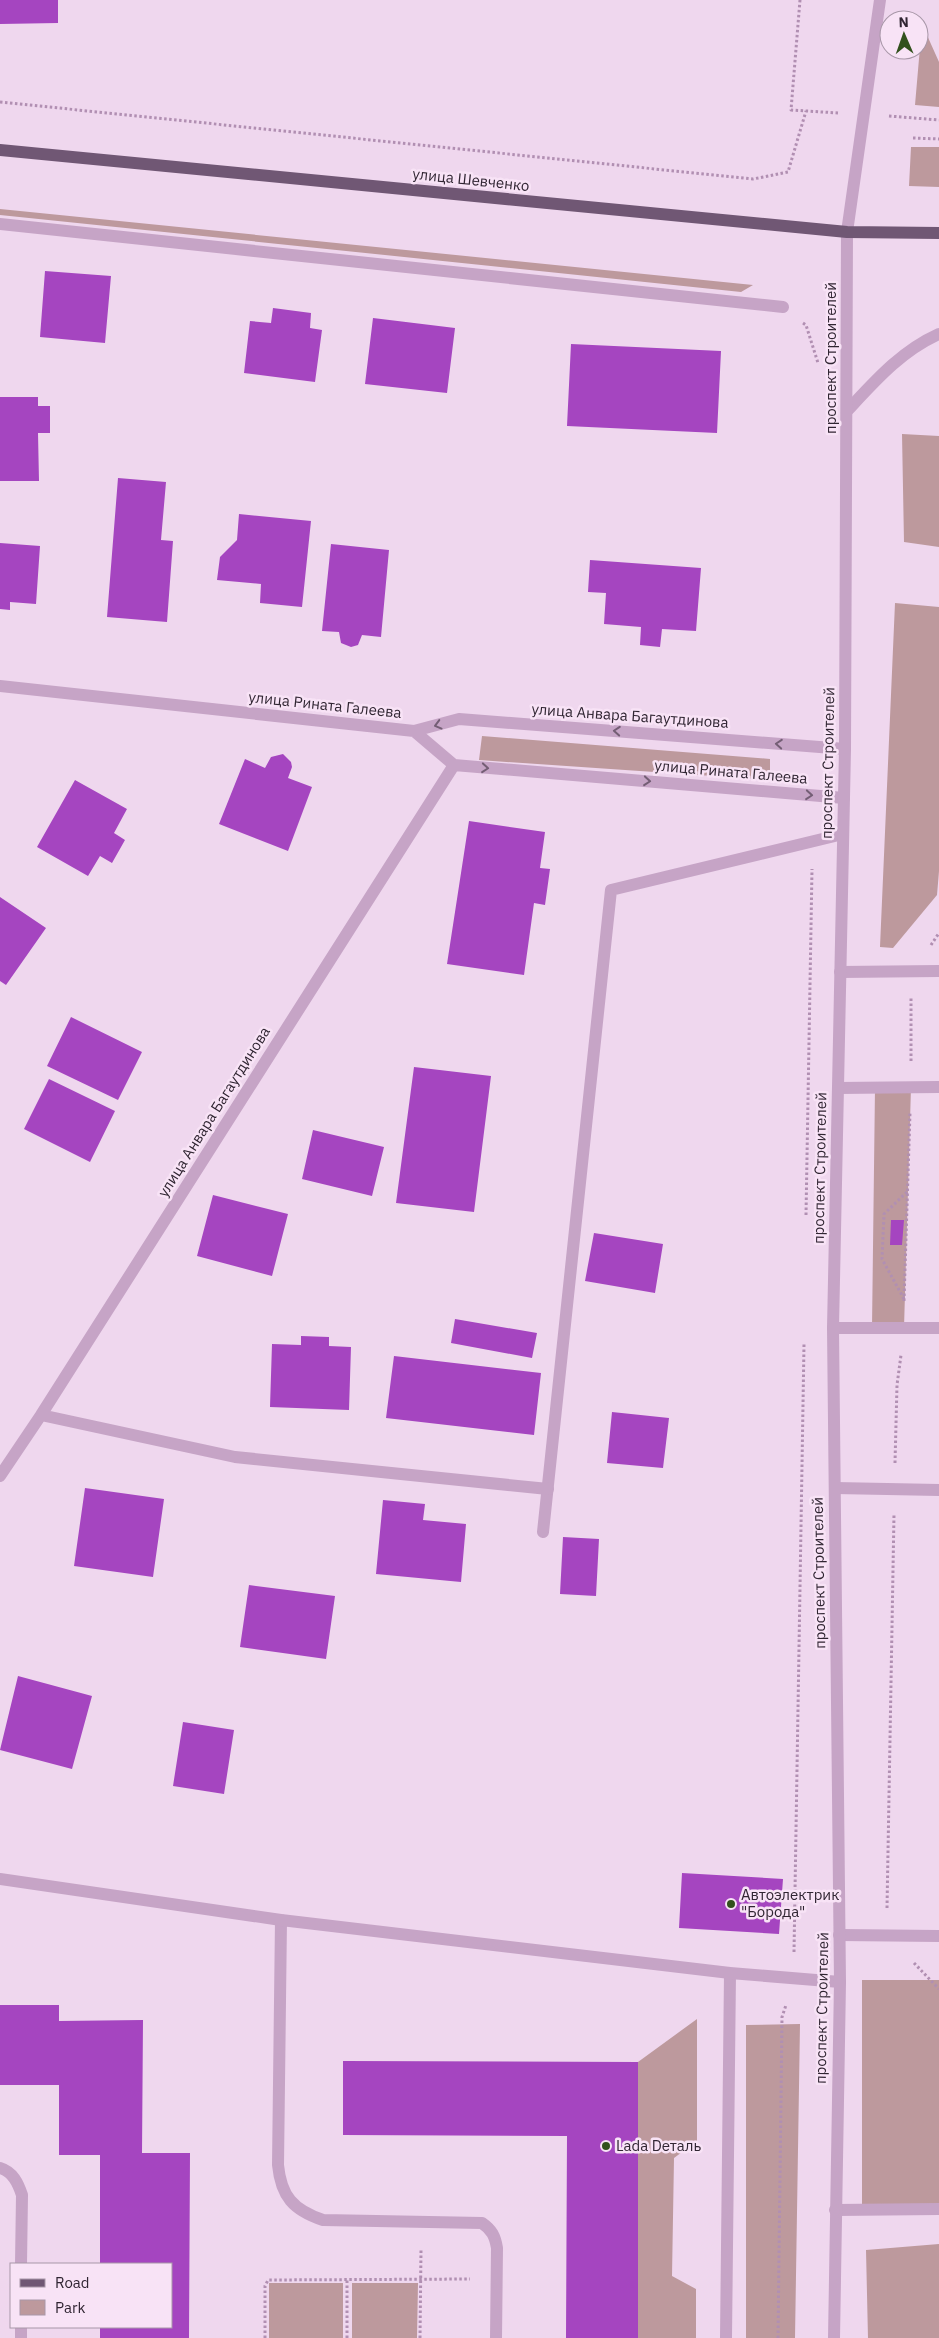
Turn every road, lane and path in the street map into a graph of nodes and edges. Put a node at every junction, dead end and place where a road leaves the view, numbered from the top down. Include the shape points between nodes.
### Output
1 (800, 0) edge
2 (880, 0) edge
3 (0, 102) edge
4 (911, 118) dead end
5 (939, 120) edge
6 (913, 138) dead end
7 (939, 139) edge
8 (0, 150) edge
9 (0, 224) edge
10 (847, 232) junction
11 (939, 233) edge
12 (783, 307) joint
13 (939, 334) edge
14 (819, 372) dead end
15 (848, 411) junction
16 (0, 686) edge
17 (414, 731) junction
18 (845, 749) junction
19 (454, 765) junction
20 (844, 798) junction
21 (843, 834) junction
22 (812, 842) junction
23 (939, 971) edge
24 (840, 972) junction
25 (939, 1087) edge
26 (838, 1088) junction
27 (806, 1221) dead end
28 (904, 1300) joint
29 (833, 1328) junction
30 (904, 1328) junction
31 (939, 1328) edge
32 (804, 1340) dead end
33 (41, 1415) junction
34 (0, 1476) edge
35 (835, 1488) junction
36 (548, 1489) junction
37 (894, 1489) junction
38 (939, 1490) edge
39 (543, 1532) dead end
40 (0, 1879) edge
41 (281, 1920) junction
42 (839, 1935) junction
43 (886, 1935) junction
44 (939, 1936) edge
45 (730, 1973) junction
46 (794, 1979) junction
47 (840, 1982) junction
48 (0, 2168) edge
49 (939, 2209) edge
50 (835, 2210) junction
51 (420, 2221) junction
52 (21, 2263) edge
53 (347, 2279) junction
54 (421, 2279) junction
55 (497, 2279) junction
56 (265, 2338) edge
57 (347, 2338) edge
58 (420, 2338) edge
59 (496, 2338) edge
60 (726, 2338) edge
61 (778, 2338) edge
62 (834, 2338) edge

1 - 3 path via 791,110 806,110 788,172 753,179
2 - 10 street, проспект Строителей
4 - 5 path
6 - 7 path
8 - 10 main road, улица Шевченко
9 - 12 street
10 - 11 main road, улица Шевченко
10 - 15 street, проспект Строителей
12 - 14 path via 806,325
13 - 15 street via 891,364
15 - 18 street, проспект Строителей
16 - 17 street, улица Рината Галеева
18 -> 17 street, улица Анвара Багаутдинова via 459,719
17 - 19 street, улица Рината Галеева
18 - 20 street, проспект Строителей
19 -> 20 street, улица Рината Галеева
19 - 33 street, улица Анвара Багаутдинова
20 - 21 street, проспект Строителей
21 - 22 street
21 - 24 street, проспект Строителей
22 - 27 path
22 - 36 street via 611,890
23 - 24 street
24 - 26 street, проспект Строителей
25 - 26 street
26 - 29 street, проспект Строителей
28 - 28 path via 908,1190 884,1214 882,1259
29 - 30 street
29 - 35 street, проспект Строителей
30 - 31 street
30 - 37 path via 897,1385
32 - 46 path
33 - 34 street, улица Анвара Багаутдинова
33 - 36 street via 235,1457
35 - 37 street
35 - 42 street, проспект Строителей
36 - 39 street
37 - 38 street
37 - 43 path
40 - 41 street
41 - 45 street
41 - 51 street via 278,2164 284,2192 306,2214 323,2220
42 - 43 street
42 - 47 street, проспект Строителей
43 - 44 street
45 - 46 street
45 - 60 street
46 - 47 street
46 - 61 path via 782,2017
47 - 50 street, проспект Строителей
48 - 52 street via 13,2176 22,2195
49 - 50 street
50 - 62 street, проспект Строителей
51 - 54 path
51 - 55 street via 482,2223 490,2229 497,2248
53 - 54 path
53 - 56 path via 268,2280 265,2286
53 - 57 path
54 - 55 path
54 - 58 path
55 - 59 street

